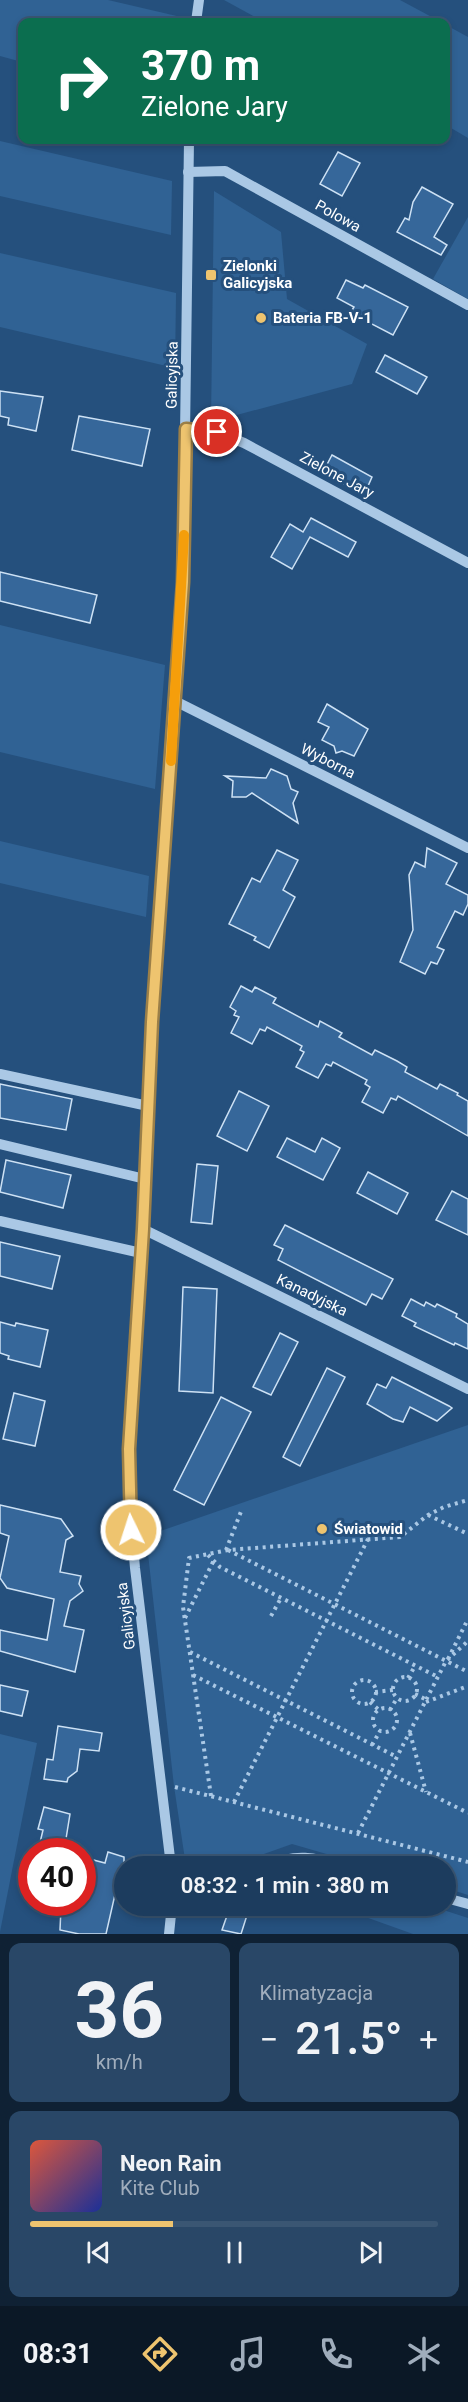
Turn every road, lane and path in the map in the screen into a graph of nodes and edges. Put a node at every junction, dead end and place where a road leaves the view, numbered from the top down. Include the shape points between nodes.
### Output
1 (199, 0) edge
2 (197, 18) edge
3 (189, 144) edge
4 (188, 172) junction
5 (468, 305) edge
6 (186, 429) junction
7 (468, 563) edge
8 (175, 701) junction
9 (468, 848) edge
10 (0, 1074) edge
11 (148, 1106) junction
12 (0, 1144) edge
13 (145, 1179) junction
14 (0, 1221) edge
15 (143, 1229) junction
16 (141, 1253) junction
17 (468, 1389) edge
18 (468, 1500) edge
19 (242, 1509) dead end
20 (428, 1515) junction
21 (468, 1534) edge
22 (368, 1539) junction
23 (227, 1551) junction
24 (208, 1554) junction
25 (214, 1560) junction
26 (281, 1598) junction
27 (334, 1604) junction
28 (272, 1616) dead end
29 (184, 1618) junction
30 (468, 1619) edge
31 (326, 1621) junction
32 (468, 1641) edge
33 (189, 1652) junction
34 (446, 1661) junction
35 (416, 1665) junction
36 (468, 1672) edge
37 (193, 1674) junction
38 (438, 1677) junction
39 (408, 1678) junction
40 (468, 1686) edge
41 (393, 1690) junction
42 (375, 1692) junction
43 (415, 1694) junction
44 (397, 1698) junction
45 (285, 1701) junction
46 (426, 1701) junction
47 (370, 1702) junction
48 (379, 1710) junction
49 (390, 1710) junction
50 (277, 1717) junction
51 (380, 1731) junction
52 (410, 1732) junction
53 (372, 1745) junction
54 (397, 1757) junction
55 (388, 1774) junction
56 (172, 1775) dead end
57 (174, 1786) junction
58 (426, 1793) junction
59 (211, 1796) junction
60 (176, 1797) dead end
61 (234, 1802) junction
62 (467, 1813) edge
63 (358, 1833) junction
64 (170, 1856) edge
65 (468, 1862) edge
66 (171, 1916) edge
67 (169, 1934) edge

1 - 2 street
3 - 4 street, Galicyjska
4 - 5 street, Polowa via 225,171
4 - 6 street, Galicyjska
6 - 7 street, Zielone Jary via 217,432 244,442
6 - 8 street, Galicyjska via 183,582
8 - 9 street, Wyborna
8 - 11 street, Galicyjska
10 - 11 street
11 - 13 street, Galicyjska
12 - 13 street
13 - 15 street, Galicyjska
14 - 16 street
15 - 16 street, Galicyjska
15 - 17 street, Kanadyjska
16 - 64 street, Galicyjska via 129,1449 130,1511
18 - 20 path
19 - 23 path
20 - 21 path
20 - 22 path via 400,1537
22 - 23 path
22 - 27 path
23 - 24 path
23 - 27 path
24 - 25 path
24 - 29 path via 189,1558
25 - 26 path via 220,1567
25 - 29 path
26 - 28 path
26 - 31 path
27 - 31 path
27 - 34 path
29 - 33 path
30 - 34 path
31 - 35 path
31 - 45 path
32 - 34 path
33 - 37 path
33 - 45 path
34 - 36 path
34 - 38 path
35 - 38 path
35 - 39 path
37 - 50 path
37 - 59 path
38 - 46 path
39 - 41 path via 399,1679
39 - 43 path via 415,1683
40 - 46 path
41 - 42 path
41 - 44 path
42 - 47 path
42 - 47 path via 365,1681 353,1688 352,1696 357,1702
43 - 44 path via 406,1700
43 - 46 path
44 - 49 path
45 - 50 path
45 - 53 path
46 - 52 path
47 - 48 path
48 - 49 path
48 - 51 path via 373,1720
49 - 51 path via 396,1718 395,1725 390,1731
50 - 55 path
50 - 61 path
51 - 53 path
52 - 54 path
52 - 58 path
53 - 54 path
54 - 55 path
55 - 58 path
55 - 63 path
56 - 57 path
57 - 59 path
57 - 60 path
58 - 62 path
59 - 61 path
61 - 63 path
63 - 65 path
66 - 67 street

